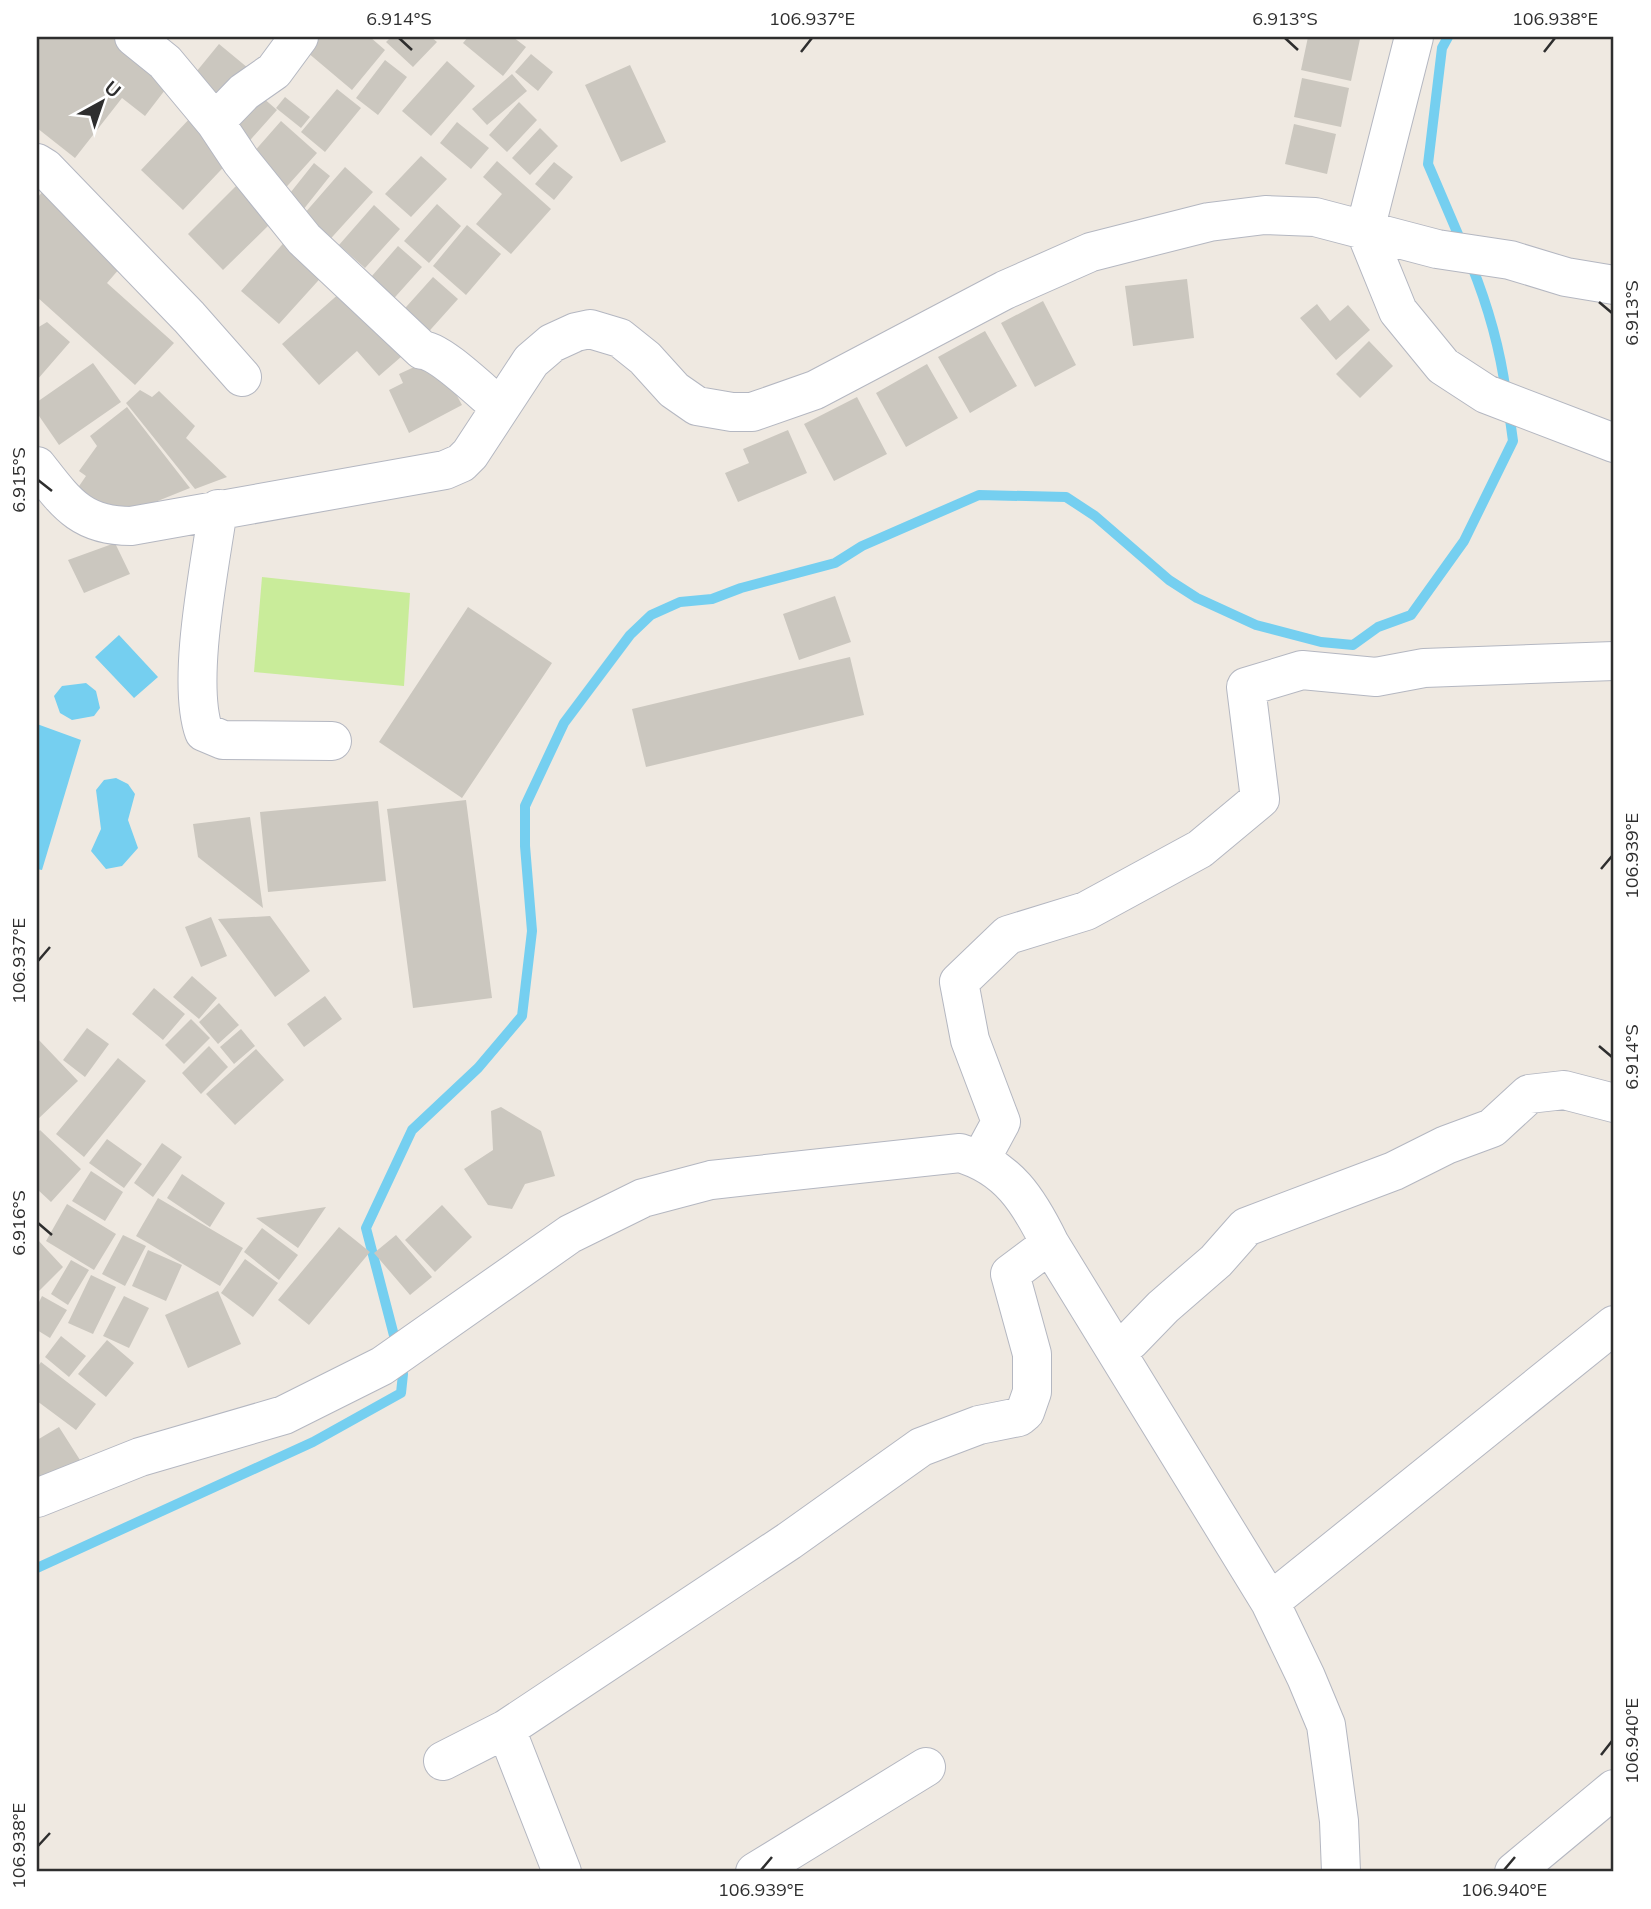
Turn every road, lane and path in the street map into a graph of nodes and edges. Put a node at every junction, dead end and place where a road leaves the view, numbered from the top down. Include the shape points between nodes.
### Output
1 (134, 37) edge
2 (299, 37) edge
3 (1414, 37) edge
4 (215, 122) junction
5 (37, 163) edge
6 (1365, 230) junction
7 (1614, 285) edge
8 (242, 377) dead end
9 (499, 406) junction
10 (1614, 443) edge
11 (37, 466) edge
12 (218, 509) junction
13 (1614, 661) edge
14 (332, 741) dead end
15 (1614, 1103) edge
16 (981, 1159) junction
17 (1050, 1244) junction
18 (1614, 1325) edge
19 (1114, 1347) junction
20 (37, 1498) edge
21 (1270, 1602) junction
22 (506, 1729) junction
23 (443, 1761) dead end
24 (926, 1767) dead end
25 (1614, 1789) edge
26 (562, 1872) edge
27 (755, 1872) edge
28 (1341, 1872) edge
29 (1514, 1872) edge

1 - 4 street via 165,62
2 - 4 street via 274,71 244,92
3 - 6 street
4 - 9 street via 304,239 408,339 441,357
5 - 8 street
6 - 7 street
6 - 9 street via 1314,216 1265,215 1209,222 1091,252 1005,290 815,390 752,412 697,406 620,338 583,330 552,343 531,361
6 - 10 street via 1398,312 1443,366 1499,400
9 - 12 street via 470,454 445,470
11 - 12 street via 75,511 109,526
12 - 14 street via 202,627 197,712 204,732 223,740
13 - 16 street via 1424,668 1376,677 1302,670 1246,687 1260,799 1199,849 1098,905 1009,934 959,982 970,1040 1000,1122
15 - 19 street via 1564,1090 1529,1094 1492,1128 1246,1227 1216,1262 1130,1341
16 - 17 street via 1006,1175 1031,1206
16 - 20 street via 960,1153 938,1154 711,1180 643,1198 570,1234 382,1366 284,1415 140,1457
17 - 19 street
17 - 22 street via 1010,1274 1032,1354 1032,1392 1025,1412 946,1437 902,1459 789,1541
18 - 21 street
19 - 21 street
21 - 28 street via 1326,1725
22 - 23 street
22 - 26 street
24 - 27 street
25 - 29 street

